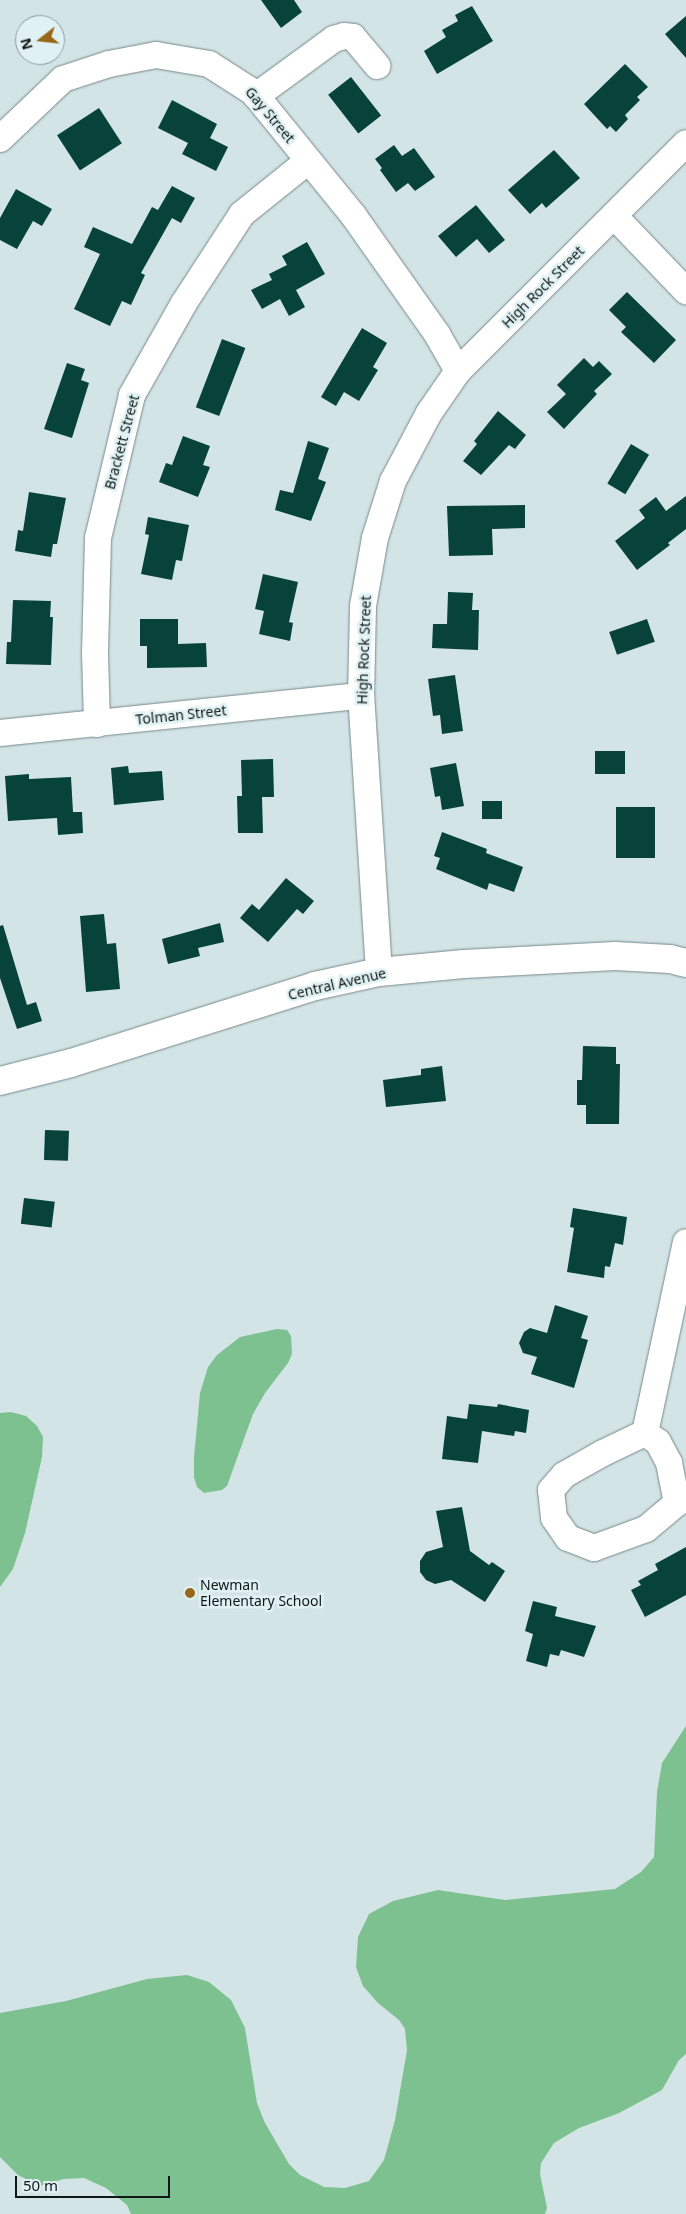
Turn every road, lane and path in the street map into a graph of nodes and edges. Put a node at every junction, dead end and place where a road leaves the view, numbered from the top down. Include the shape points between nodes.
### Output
1 (377, 66) dead end
2 (256, 96) junction
3 (0, 139) edge
4 (686, 143) edge
5 (308, 161) junction
6 (615, 217) junction
7 (686, 291) edge
8 (458, 370) junction
9 (361, 696) junction
10 (97, 724) junction
11 (0, 733) edge
12 (686, 963) edge
13 (379, 972) junction
14 (0, 1081) edge
15 (686, 1242) edge
16 (645, 1433) junction

1 - 2 street via 353,37 344,36 334,39
2 - 3 street, Gay Street via 243,84 209,64 156,55 109,64 63,79
2 - 5 street, Gay Street
4 - 6 street, High Rock Street
5 - 8 street, Gay Street via 358,222 437,334
5 - 10 street, Brackett Street via 242,214 184,303 132,395 98,538
6 - 7 street
6 - 8 street, High Rock Street
8 - 9 street, High Rock Street via 428,413 393,480 375,538 363,606
9 - 10 street, Tolman Street
9 - 13 street, High Rock Street
10 - 11 street, Tolman Street
12 - 13 main road, Central Avenue via 615,956
13 - 14 main road, Central Avenue via 315,986 71,1063
15 - 16 street
16 - 16 street via 564,1476 551,1490 554,1518 568,1538 594,1548 646,1529 677,1503 669,1463 658,1442

